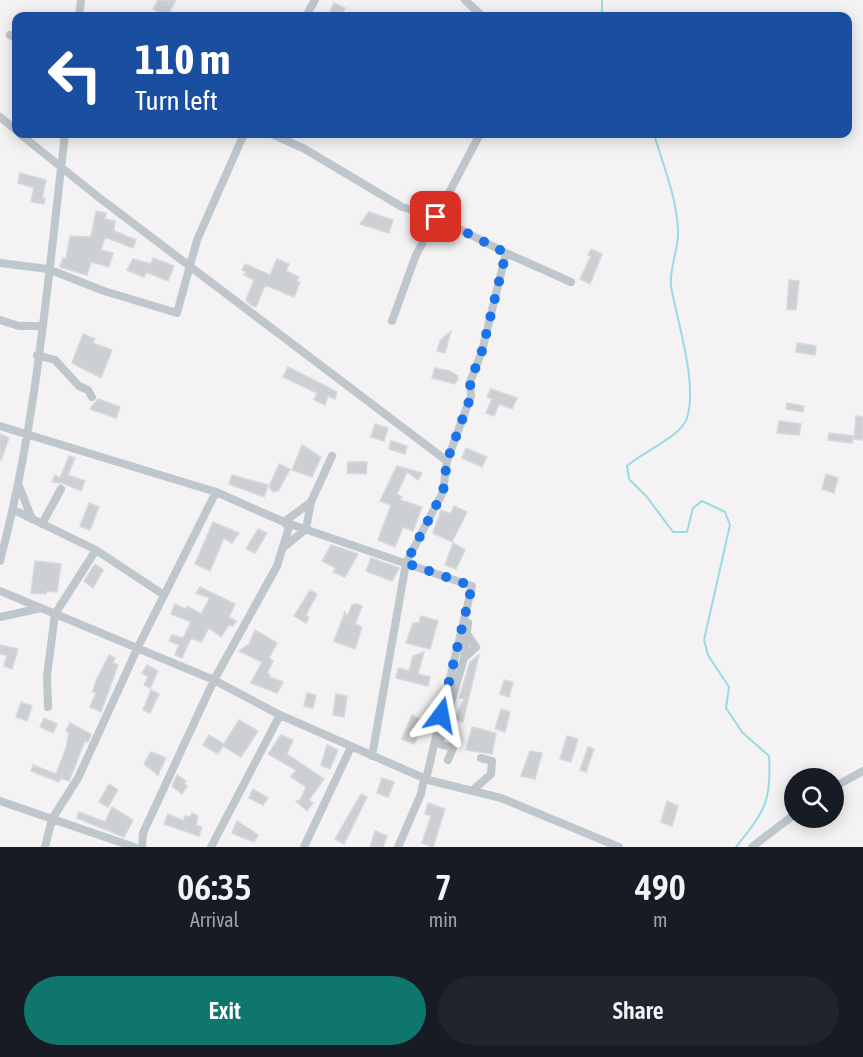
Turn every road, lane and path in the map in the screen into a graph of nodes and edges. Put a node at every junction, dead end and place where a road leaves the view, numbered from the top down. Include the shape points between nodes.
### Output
1 (465, 0) edge
2 (478, 12) edge
3 (0, 117) edge
4 (12, 127) edge
5 (25, 138) edge
6 (65, 138) edge
7 (242, 138) edge
8 (280, 138) edge
9 (478, 138) edge
10 (61, 167) junction
11 (436, 217) junction
12 (506, 253) junction
13 (0, 263) edge
14 (191, 267) junction
15 (48, 269) junction
16 (571, 282) dead end
17 (2, 310) dead end
18 (2, 321) edge
19 (392, 321) dead end
20 (41, 326) junction
21 (38, 355) junction
22 (92, 397) dead end
23 (0, 426) edge
24 (26, 433) junction
25 (332, 456) dead end
26 (447, 461) junction
27 (18, 485) junction
28 (61, 489) dead end
29 (216, 492) junction
30 (311, 502) junction
31 (14, 510) junction
32 (32, 519) junction
33 (284, 522) junction
34 (42, 524) junction
35 (306, 529) junction
36 (283, 549) junction
37 (96, 550) junction
38 (0, 561) edge
39 (406, 563) junction
40 (0, 591) edge
41 (164, 595) junction
42 (41, 608) junction
43 (467, 608) junction
44 (55, 614) junction
45 (0, 618) edge
46 (138, 647) junction
47 (213, 680) junction
48 (48, 707) dead end
49 (280, 715) junction
50 (351, 747) junction
51 (372, 756) junction
52 (481, 758) dead end
53 (448, 760) dead end
54 (863, 771) edge
55 (424, 779) junction
56 (844, 781) edge
57 (473, 790) junction
58 (0, 801) edge
59 (52, 819) junction
60 (784, 822) edge
61 (45, 847) edge
62 (134, 847) edge
63 (142, 847) edge
64 (211, 847) edge
65 (304, 847) edge
66 (398, 847) edge
67 (619, 847) edge
68 (752, 847) edge

1 - 2 street
3 - 4 street
5 - 10 street
6 - 10 street
7 - 14 street via 197,240
8 - 11 street via 402,207
9 - 11 street
10 - 14 street
10 - 15 street
11 - 12 street
11 - 19 street via 416,255
12 - 16 street
12 - 26 street via 482,351 470,382 471,396
13 - 15 street
14 - 15 street via 177,313
14 - 26 street
15 - 20 street
17 - 18 street
18 - 20 street
20 - 21 street
21 - 22 street via 55,360
21 - 24 street
23 - 24 street
24 - 27 street
24 - 29 street
25 - 30 street
26 - 39 street via 443,492
27 - 31 street
27 - 32 street
28 - 34 street
29 - 33 street
29 - 41 street
30 - 33 street
30 - 35 street
31 - 32 street
31 - 38 street
32 - 34 street
33 - 35 street
33 - 36 street via 289,527
34 - 37 street
35 - 36 street
35 - 39 street
36 - 47 street
37 - 41 street
37 - 44 street
39 - 43 street via 472,586
39 - 51 street
40 - 42 street
41 - 46 street
42 - 44 street
42 - 45 street
43 - 53 street via 464,658 439,744 453,748
43 - 55 street
44 - 46 street
44 - 48 street via 47,676
46 - 47 street
46 - 59 street via 78,778
47 - 49 street
47 - 63 street via 143,833
49 - 50 street
49 - 64 street
50 - 51 street
50 - 65 street
51 - 55 street
52 - 57 street via 492,761 491,774
54 - 56 street
55 - 57 street
55 - 66 street via 422,794
57 - 67 street
58 - 59 street
59 - 61 street
59 - 62 street
60 - 68 street

